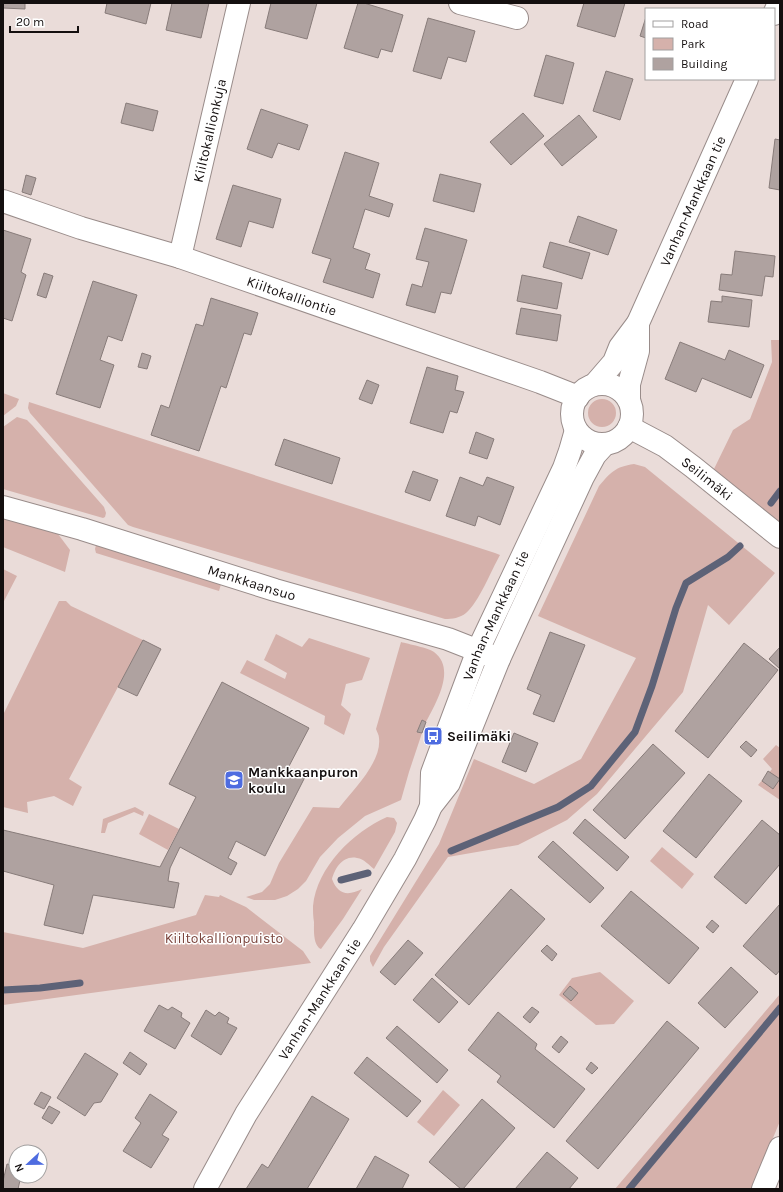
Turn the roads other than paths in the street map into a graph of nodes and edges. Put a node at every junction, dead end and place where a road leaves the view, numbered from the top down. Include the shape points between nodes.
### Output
1 (238, 3) edge
2 (460, 3) edge
3 (517, 18) dead end
4 (747, 80) edge
5 (3, 201) edge
6 (180, 257) junction
7 (638, 323) junction
8 (595, 384) junction
9 (578, 397) junction
10 (629, 400) junction
11 (629, 427) junction
12 (576, 430) junction
13 (605, 444) junction
14 (3, 507) edge
15 (780, 537) edge
16 (478, 650) junction
17 (499, 659) junction
18 (431, 806) junction
19 (780, 1148) edge
20 (205, 1189) edge
21 (763, 1189) edge

1 - 6 main road, Kiiltokallionkuja
2 - 3 main road
4 - 7 main road, Vanhan-Mankkaan tie
5 - 6 main road, Kiiltokalliontie via 81,228
6 - 9 main road, Kiiltokalliontie
7 - 8 main road, Vanhan-Mankkaan tie via 620,347 614,362
7 - 10 main road, Vanhan-Mankkaan tie via 638,351 629,384
8 - 9 main road
8 - 10 main road via 610,385
9 - 12 main road via 573,406 572,417
10 - 11 main road via 632,420
11 - 13 main road via 618,440
11 - 15 main road, Seilimäki via 665,446
12 - 13 main road via 588,441
12 - 16 main road, Vanhan-Mankkaan tie via 564,468
13 - 17 main road, Vanhan-Mankkaan tie via 595,455 584,477
14 - 16 main road, Mankkaansuo
16 - 17 main road, Mankkaansuo
16 - 18 main road, Vanhan-Mankkaan tie via 432,773
17 - 18 main road, Vanhan-Mankkaan tie via 449,783
18 - 20 main road, Vanhan-Mankkaan tie via 405,859 246,1114
19 - 21 main road

